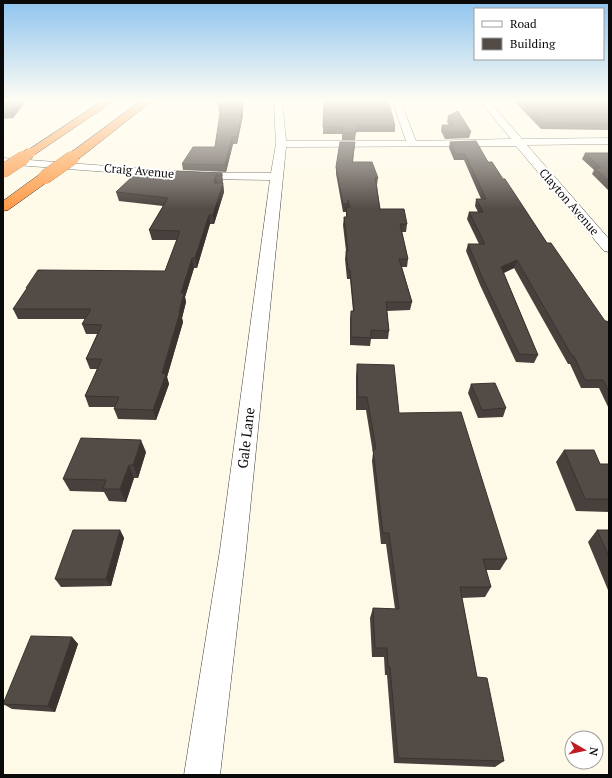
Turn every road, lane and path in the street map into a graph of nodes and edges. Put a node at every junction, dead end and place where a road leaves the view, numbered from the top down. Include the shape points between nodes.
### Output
1 (54, 136) edge
2 (101, 136) edge
3 (280, 136) edge
4 (409, 136) edge
5 (512, 136) edge
6 (609, 141) edge
7 (517, 142) junction
8 (281, 144) junction
9 (412, 144) junction
10 (3, 161) edge
11 (3, 171) edge
12 (276, 177) junction
13 (3, 207) edge
14 (609, 248) edge
15 (202, 775) edge

1 - 11 highway, bridge
2 - 13 highway, bridge
3 - 8 street, Gale Lane
4 - 9 street
5 - 7 street, Clayton Avenue
6 - 7 street
7 - 9 street
7 - 14 street, Clayton Avenue
8 - 9 street
8 - 12 street, Gale Lane
10 - 12 street, Craig Avenue via 199,176
12 - 15 street, Gale Lane via 232,550

